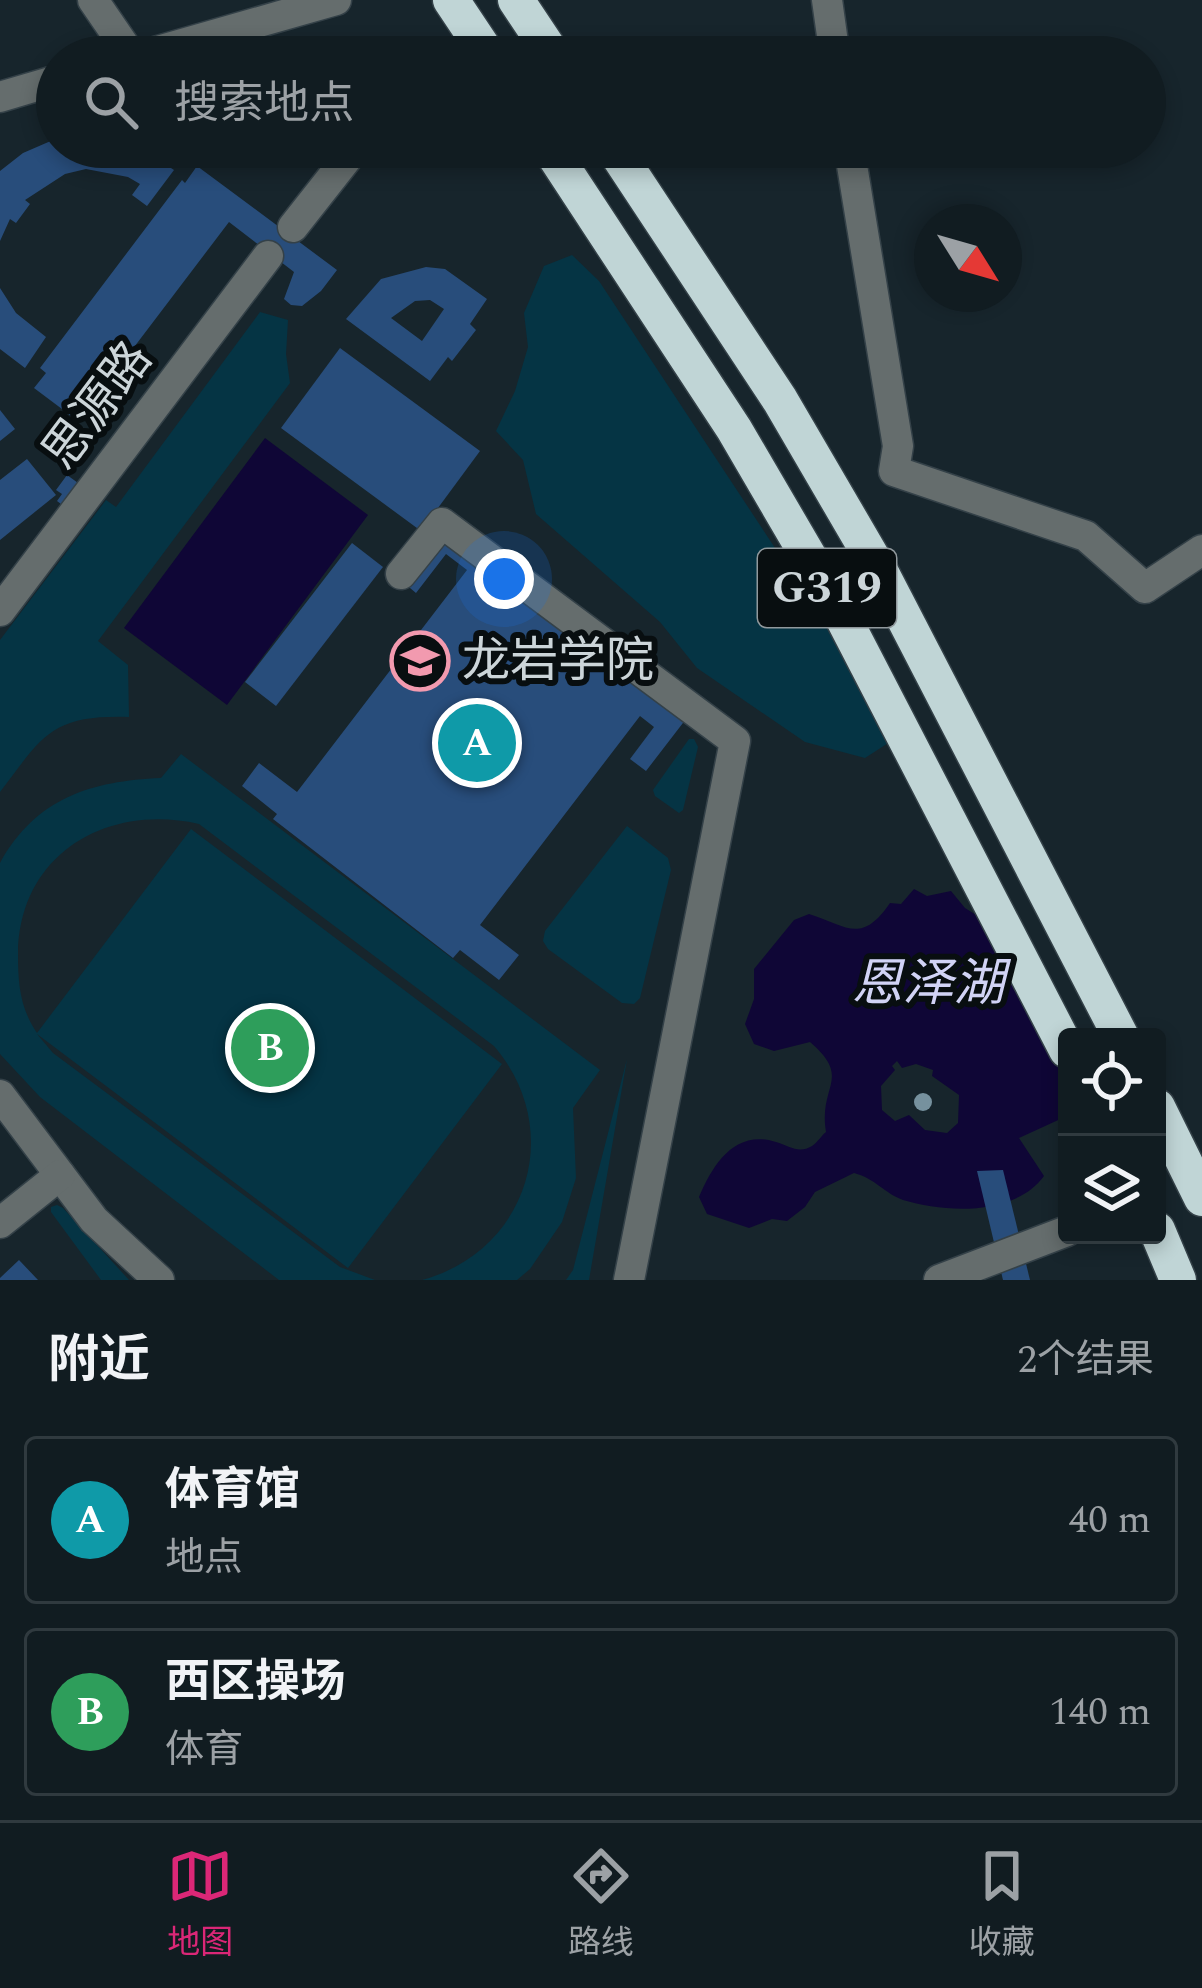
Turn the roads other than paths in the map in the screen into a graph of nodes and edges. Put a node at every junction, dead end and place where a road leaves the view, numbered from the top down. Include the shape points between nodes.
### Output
1 (93, 0) edge
2 (336, 0) edge
3 (452, 0) edge
4 (516, 0) edge
5 (826, 0) edge
6 (120, 36) edge
7 (209, 36) edge
8 (475, 36) edge
9 (540, 36) edge
10 (832, 36) edge
11 (36, 86) edge
12 (0, 97) edge
13 (339, 168) edge
14 (562, 168) edge
15 (628, 168) edge
16 (852, 168) edge
17 (293, 227) dead end
18 (268, 256) dead end
19 (1202, 550) edge
20 (401, 574) dead end
21 (0, 610) edge
22 (1116, 1028) edge
23 (1058, 1033) edge
24 (0, 1095) edge
25 (1166, 1125) edge
26 (60, 1175) junction
27 (1202, 1198) edge
28 (0, 1223) edge
29 (1058, 1234) edge
30 (1163, 1244) edge
31 (159, 1280) edge
32 (629, 1280) edge
33 (939, 1280) edge
34 (1178, 1280) edge

1 - 6 street
2 - 7 street
3 - 8 highway
4 - 9 highway
5 - 10 street
11 - 12 street
13 - 17 street
14 - 23 highway, G319 via 734,429 835,602
15 - 22 highway, G319 via 780,400 882,575
16 - 19 street via 898,446 894,471 1086,536 1145,588
18 - 21 street, 思源路
20 - 32 street via 442,524 735,741
24 - 26 street
25 - 27 highway
26 - 28 street
26 - 31 street via 94,1220
29 - 33 street
30 - 34 highway

